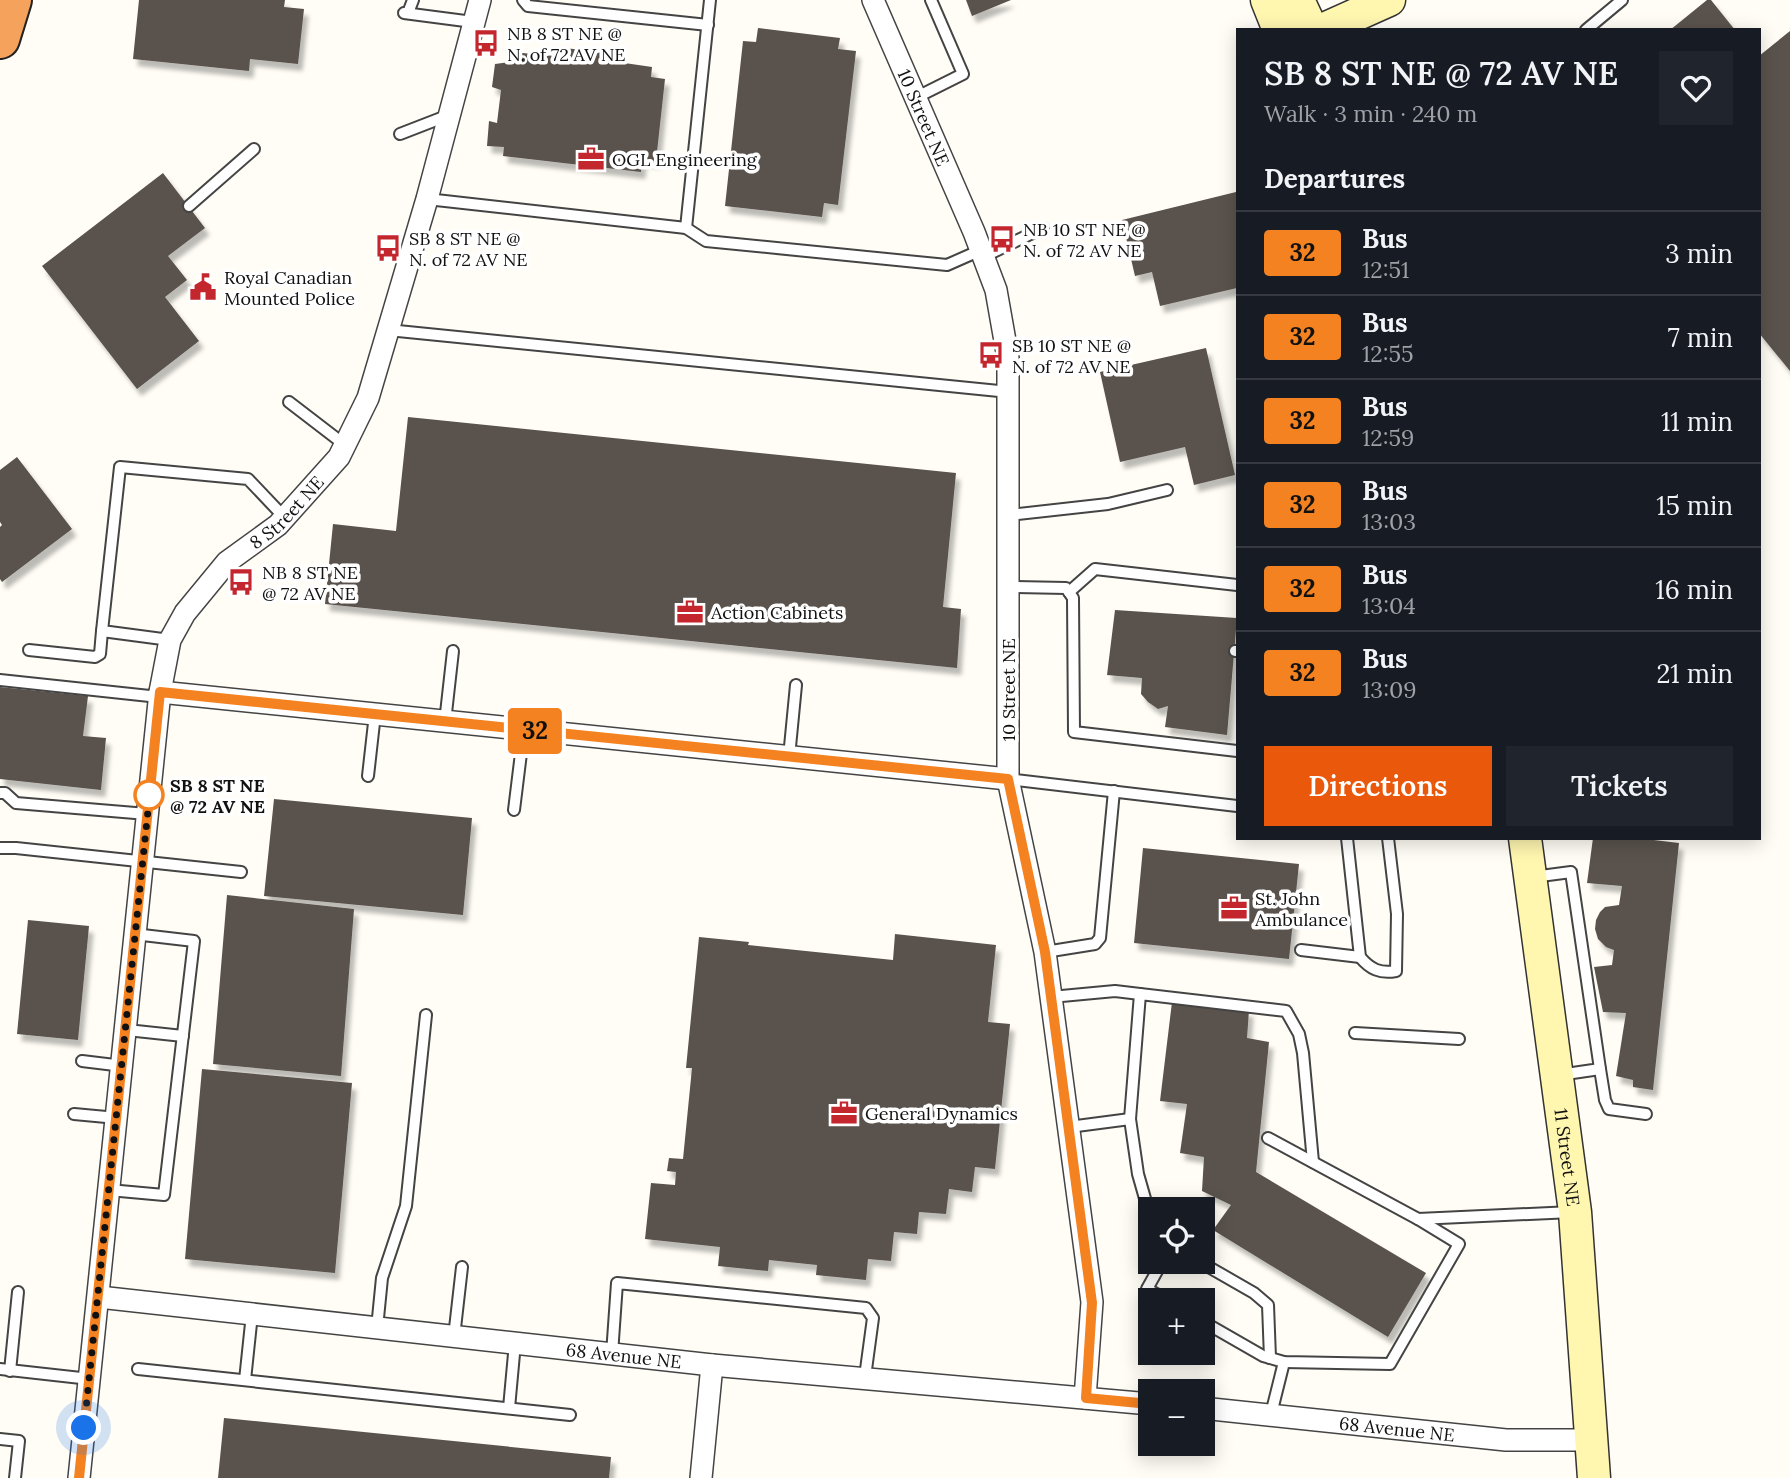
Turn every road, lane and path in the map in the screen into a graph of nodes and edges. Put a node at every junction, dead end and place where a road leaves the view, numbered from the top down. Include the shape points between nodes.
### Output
1 (12, 0) edge
2 (413, 0) edge
3 (480, 0) edge
4 (523, 0) edge
5 (710, 0) edge
6 (873, 0) edge
7 (932, 0) edge
8 (1267, 0) edge
9 (1298, 0) edge
10 (1389, 0) edge
11 (1405, 0) edge
12 (1622, 0) edge
13 (473, 22) junction
14 (708, 25) junction
15 (1278, 28) edge
16 (1311, 28) edge
17 (1326, 28) edge
18 (1380, 28) edge
19 (1588, 28) edge
20 (0, 39) edge
21 (915, 98) junction
22 (449, 115) junction
23 (400, 134) dead end
24 (254, 149) dead end
25 (427, 199) junction
26 (189, 206) dead end
27 (686, 228) junction
28 (1043, 228) dead end
29 (982, 253) junction
30 (388, 330) junction
31 (1009, 392) junction
32 (289, 402) dead end
33 (345, 445) junction
34 (1167, 490) dead end
35 (1009, 515) junction
36 (285, 518) junction
37 (1236, 585) edge
38 (1009, 587) junction
39 (1069, 592) junction
40 (102, 631) junction
41 (170, 640) junction
42 (29, 650) dead end
43 (453, 651) dead end
44 (0, 680) edge
45 (796, 685) dead end
46 (160, 695) junction
47 (375, 715) junction
48 (445, 722) junction
49 (524, 729) junction
50 (1236, 751) edge
51 (789, 757) junction
52 (368, 776) dead end
53 (1008, 779) junction
54 (1114, 792) junction
55 (0, 793) edge
56 (1236, 806) edge
57 (514, 810) dead end
58 (147, 814) junction
59 (1347, 840) edge
60 (1388, 840) edge
61 (1525, 840) edge
62 (0, 848) edge
63 (142, 860) junction
64 (241, 872) dead end
65 (1531, 877) junction
66 (134, 934) junction
67 (1301, 950) dead end
68 (1045, 952) junction
69 (1360, 957) junction
70 (1140, 994) junction
71 (1051, 997) junction
72 (426, 1015) dead end
73 (127, 1030) junction
74 (1355, 1033) dead end
75 (183, 1036) junction
76 (1459, 1039) dead end
77 (82, 1061) dead end
78 (123, 1066) junction
79 (1600, 1069) junction
80 (1557, 1075) junction
81 (75, 1114) dead end
82 (1646, 1114) dead end
83 (117, 1118) junction
84 (1130, 1119) junction
85 (1069, 1127) junction
86 (1268, 1138) dead end
87 (1313, 1162) junction
88 (109, 1190) junction
89 (1145, 1197) edge
90 (1575, 1212) junction
91 (1418, 1219) junction
92 (462, 1267) dead end
93 (1215, 1271) edge
94 (18, 1292) dead end
95 (99, 1297) junction
96 (252, 1314) junction
97 (377, 1328) junction
98 (1215, 1328) edge
99 (454, 1337) junction
100 (515, 1343) junction
101 (612, 1353) junction
102 (1270, 1358) junction
103 (1284, 1362) junction
104 (712, 1365) junction
105 (138, 1369) dead end
106 (5, 1370) edge
107 (865, 1377) junction
108 (90, 1379) junction
109 (245, 1380) junction
110 (1086, 1398) junction
111 (1138, 1403) edge
112 (509, 1408) junction
113 (1215, 1409) edge
114 (1271, 1414) junction
115 (570, 1415) dead end
116 (0, 1439) edge
117 (1592, 1440) junction
118 (15, 1478) edge
119 (79, 1478) edge
120 (701, 1478) edge
121 (1594, 1478) edge

1 - 20 highway
2 - 13 lane via 406,13
3 - 13 street, 8 Street NE
4 - 14 lane via 528,6
5 - 14 lane
6 - 21 street, 10 Street NE
7 - 21 lane via 963,74
8 - 15 street
9 - 16 street
10 - 17 street
11 - 18 street
12 - 19 lane
13 - 22 street, 8 Street NE
14 - 27 lane
21 - 29 street, 10 Street NE
22 - 23 lane
22 - 25 street, 8 Street NE
24 - 26 lane
25 - 27 lane
25 - 30 street, 8 Street NE
27 - 29 lane via 706,240 947,265
28 - 29 lane
29 - 31 street, 10 Street NE via 996,290
30 - 31 lane
30 - 33 street, 8 Street NE via 368,398
31 - 35 street, 10 Street NE
32 - 33 lane
33 - 36 street, 8 Street NE
34 - 35 lane via 1108,504
35 - 38 street, 10 Street NE
36 - 40 lane via 248,479 120,467
36 - 41 street, 8 Street NE via 227,562 185,613
37 - 39 lane via 1095,569
38 - 39 lane via 1066,588
38 - 53 street, 10 Street NE
39 - 50 lane via 1073,598 1074,732
40 - 41 lane
40 - 42 lane via 100,654 95,657
41 - 46 street, 8 Street NE
43 - 48 lane
44 - 46 lane
45 - 51 lane
46 - 47 street
46 - 58 street, 8 Street NE
47 - 48 street
47 - 52 lane
48 - 49 street
49 - 51 street
49 - 57 lane
51 - 53 street
53 - 54 lane
53 - 68 street, 10 Street NE
54 - 56 lane
54 - 68 lane via 1100,938 1094,944
55 - 58 lane via 16,803
58 - 63 street, 8 Street NE
59 - 69 lane
60 - 69 lane via 1397,914 1396,971 1385,973 1368,967
61 - 65 street, 11 Street NE
62 - 63 lane
63 - 64 lane
63 - 66 street, 8 Street NE
65 - 79 lane via 1571,872
65 - 80 street, 11 Street NE
66 - 73 street, 8 Street NE
66 - 75 lane via 194,941
67 - 69 lane
68 - 71 street, 10 Street NE
70 - 71 lane via 1115,991
70 - 84 lane
70 - 87 lane via 1286,1011 1303,1053
71 - 85 street, 10 Street NE
72 - 97 lane via 406,1206 382,1278
73 - 75 lane
73 - 78 street, 8 Street NE
74 - 76 lane
75 - 88 lane via 164,1195
77 - 78 lane
78 - 83 street, 8 Street NE
79 - 80 lane
79 - 82 lane via 1609,1109
80 - 90 street, 11 Street NE
81 - 83 lane
83 - 88 street, 8 Street NE
84 - 85 lane
84 - 89 lane
85 - 110 street, 10 Street NE via 1092,1303
86 - 87 lane
87 - 91 lane
88 - 95 street, 8 Street NE
90 - 91 lane
90 - 117 street, 11 Street NE
91 - 103 lane via 1459,1244 1390,1364
92 - 99 lane
93 - 102 lane via 1268,1305
94 - 106 lane
95 - 96 street, 68 Avenue NE
95 - 108 street, 8 Street NE
96 - 97 street, 68 Avenue NE
96 - 109 lane
97 - 99 street, 68 Avenue NE
98 - 102 lane
99 - 100 street, 68 Avenue NE
100 - 101 street, 68 Avenue NE
100 - 112 lane
101 - 104 street, 68 Avenue NE
101 - 107 lane via 617,1283 866,1308 873,1318
102 - 103 lane
103 - 114 lane
104 - 107 street, 68 Avenue NE
104 - 120 street
105 - 109 lane
106 - 108 lane
107 - 110 street, 68 Avenue NE
108 - 119 street, 8 Street NE
109 - 112 lane
110 - 111 street, 68 Avenue NE
112 - 115 lane
113 - 114 street, 68 Avenue NE
114 - 117 street, 68 Avenue NE via 1506,1440
116 - 118 lane via 19,1441
117 - 121 street, 11 Street NE

